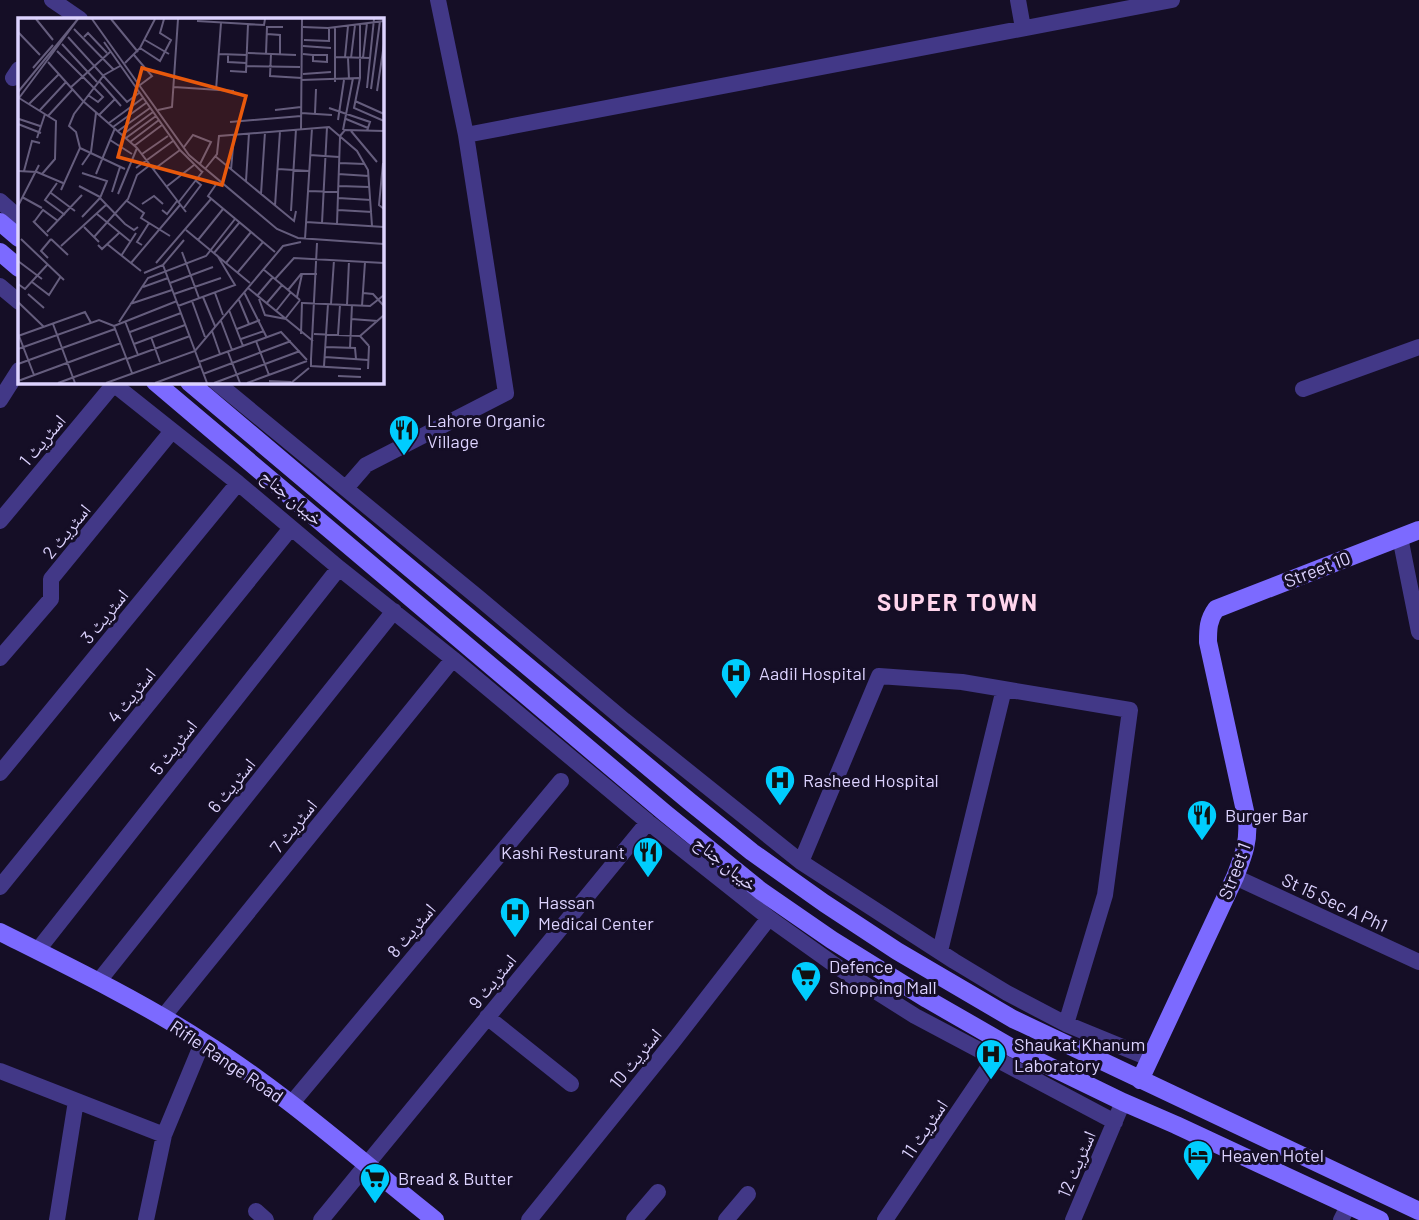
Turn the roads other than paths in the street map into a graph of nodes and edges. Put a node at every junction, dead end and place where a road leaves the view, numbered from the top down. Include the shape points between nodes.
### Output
1 (438, 0) edge
2 (1018, 0) edge
3 (1172, 0) edge
4 (57, 9) edge
5 (78, 18) edge
6 (1023, 28) junction
7 (466, 135) junction
8 (0, 201) edge
9 (18, 217) edge
10 (0, 222) edge
11 (18, 237) edge
12 (0, 252) edge
13 (18, 267) edge
14 (0, 286) edge
15 (18, 301) edge
16 (1419, 347) edge
17 (18, 372) edge
18 (113, 383) edge
19 (156, 383) edge
20 (190, 383) edge
21 (217, 383) edge
22 (1303, 388) dead end
23 (0, 400) edge
24 (172, 430) junction
25 (238, 483) junction
26 (346, 488) junction
27 (0, 522) edge
28 (291, 528) junction
29 (1419, 530) edge
30 (1399, 537) junction
31 (339, 568) junction
32 (1216, 609) joint
33 (394, 611) junction
34 (1419, 632) edge
35 (0, 658) edge
36 (453, 659) junction
37 (1004, 689) junction
38 (0, 773) edge
39 (561, 781) dead end
40 (648, 822) junction
41 (801, 862) junction
42 (1235, 877) junction
43 (0, 887) edge
44 (769, 918) junction
45 (0, 932) edge
46 (37, 950) junction
47 (940, 951) junction
48 (1419, 962) edge
49 (98, 982) junction
50 (163, 1017) junction
51 (487, 1017) junction
52 (1066, 1024) junction
53 (203, 1041) junction
54 (1149, 1058) junction
55 (994, 1059) junction
56 (0, 1072) edge
57 (1140, 1080) junction
58 (571, 1084) dead end
59 (76, 1101) junction
60 (1123, 1102) junction
61 (291, 1104) junction
62 (1115, 1122) junction
63 (164, 1135) junction
64 (367, 1165) junction
65 (658, 1192) dead end
66 (748, 1194) dead end
67 (1419, 1212) edge
68 (1344, 1213) edge
69 (432, 1219) edge
70 (57, 1220) edge
71 (146, 1220) edge
72 (321, 1220) edge
73 (529, 1220) edge
74 (635, 1220) edge
75 (726, 1220) edge
76 (885, 1220) edge
77 (1073, 1220) edge
78 (1380, 1220) edge

1 - 7 street
2 - 6 street
3 - 6 street
4 - 5 street
6 - 7 street
7 - 26 street via 506,393 366,465
8 - 9 street
10 - 11 main road
12 - 13 main road
14 - 15 street
16 - 22 street
17 - 23 street
18 - 24 street
18 - 27 street, اسٹریٹ 1
19 - 60 main road, خیبان جناح via 761,891 927,999 1014,1049
20 - 57 main road, خیبان جناح via 752,852 920,964 1013,1019
21 - 26 street
24 - 25 street
24 - 35 street, اسٹریٹ 2 via 51,579 51,599
25 - 28 street
25 - 38 street, اسٹریٹ 3
26 - 41 street
28 - 31 street
28 - 43 street, اسٹریٹ 4
29 - 30 main road, Street 10
30 - 32 main road, Street 10
30 - 34 street
31 - 33 street
31 - 46 street, اسٹریٹ 5
32 - 42 main road, Street 1 via 1208,625 1208,642 1248,834
33 - 36 street
33 - 49 street, اسٹریٹ 6
36 - 40 street
36 - 50 street, اسٹریٹ 7
37 - 41 street via 878,677
37 - 47 street
37 - 52 street via 1130,710 1105,895
39 - 61 street, اسٹریٹ 8
40 - 44 street
40 - 51 street, اسٹریٹ 9
41 - 47 street
42 - 48 street, St 15 Sec A Ph1
42 - 54 main road, Street 1
44 - 55 street via 915,1016
44 - 73 street, اسٹریٹ 10
45 - 46 main road, Rifle Range Road
46 - 49 main road, Rifle Range Road
47 - 52 street
49 - 50 main road, Rifle Range Road
50 - 53 main road, Rifle Range Road
51 - 58 street
51 - 64 street, اسٹریٹ 9
52 - 54 street
53 - 61 main road, Rifle Range Road
53 - 63 street
54 - 57 main road, Street 1
55 - 62 street
55 - 76 street, اسٹریٹ 11
56 - 59 street
57 - 67 main road, خیبان جناح
59 - 63 street
59 - 70 street
60 - 62 street, اسٹریٹ 12
60 - 68 main road, خیبان جناح
61 - 64 main road, Rifle Range Road
62 - 77 street, اسٹریٹ 12
63 - 71 street
64 - 69 main road, Rifle Range Road
64 - 72 street, اسٹریٹ 9
65 - 74 street
66 - 75 street
68 - 78 main road, خیبان جناح

